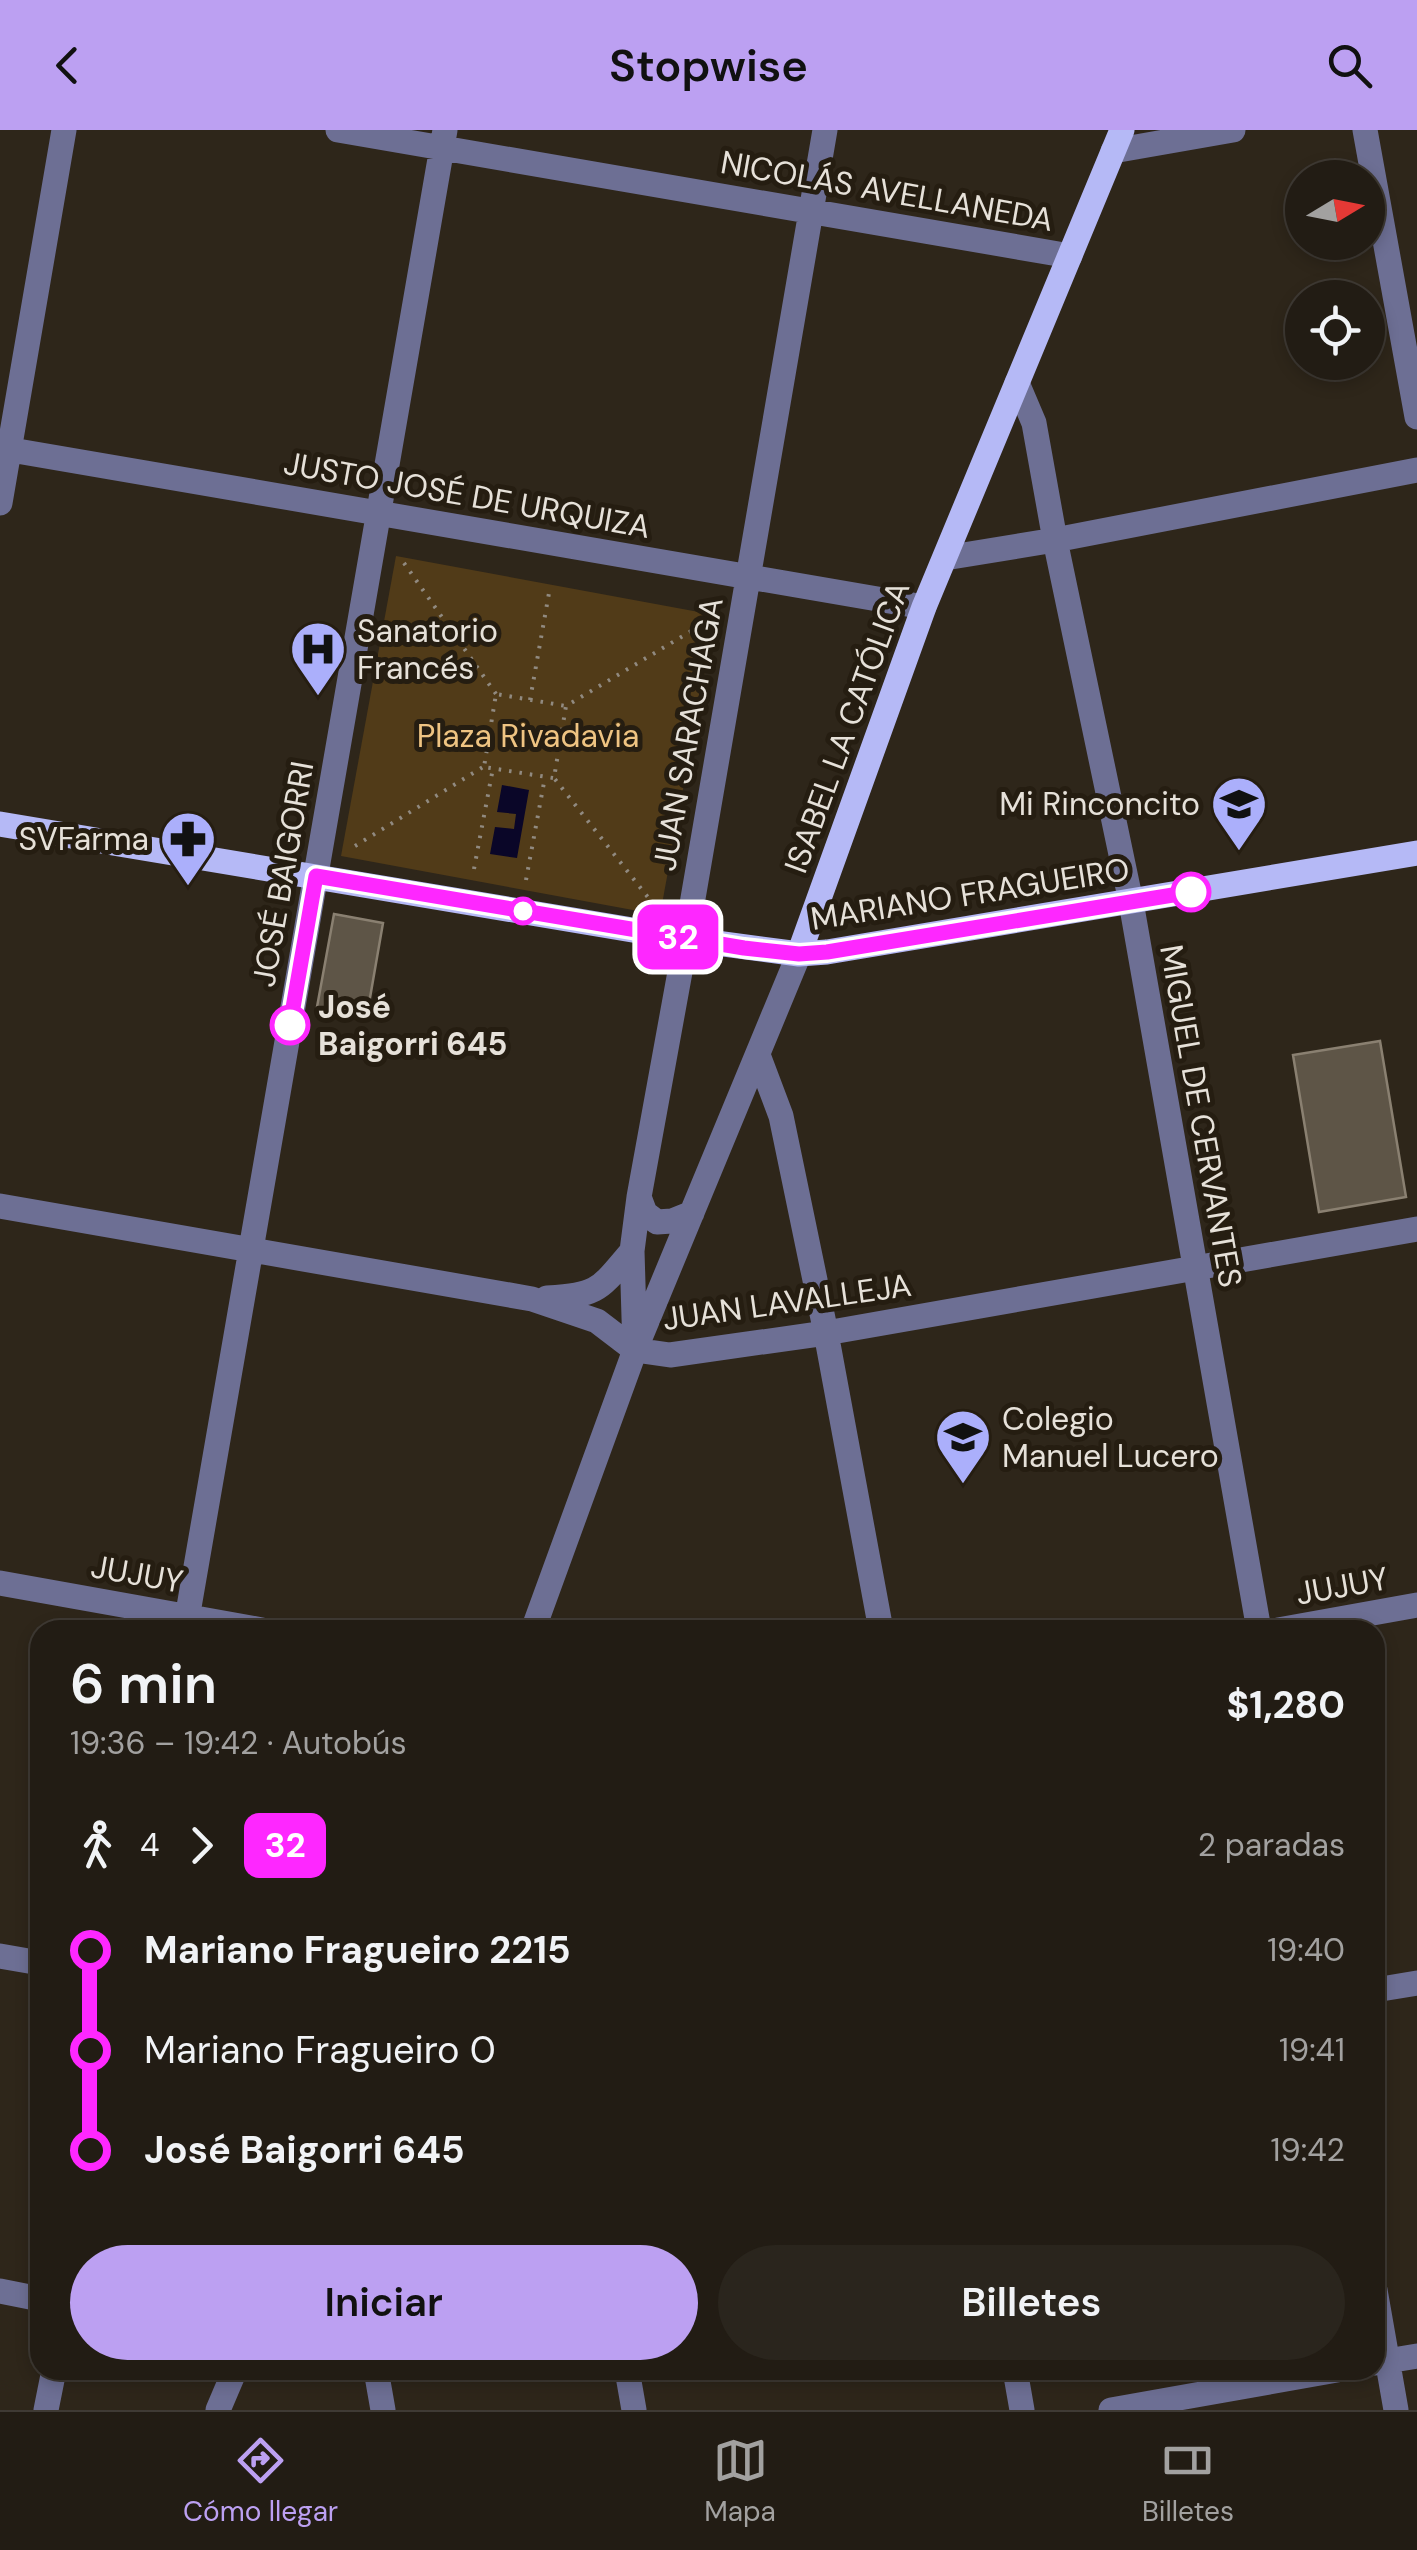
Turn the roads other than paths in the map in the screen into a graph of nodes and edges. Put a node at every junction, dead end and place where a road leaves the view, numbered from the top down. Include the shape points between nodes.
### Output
1 (64, 130) edge
2 (338, 130) edge
3 (825, 130) edge
4 (1233, 130) edge
5 (1365, 130) edge
6 (444, 139) edge
7 (1118, 140) edge
8 (810, 210) junction
9 (1070, 256) junction
10 (1018, 382) junction
11 (1417, 417) edge
12 (5, 448) edge
13 (1417, 470) edge
14 (0, 504) edge
15 (378, 513) junction
16 (1055, 540) junction
17 (945, 558) junction
18 (748, 577) junction
19 (924, 607) junction
20 (0, 824) edge
21 (1417, 853) edge
22 (316, 876) junction
23 (1131, 902) junction
24 (686, 939) junction
25 (799, 954) junction
26 (758, 1055) junction
27 (639, 1197) junction
28 (0, 1206) edge
29 (692, 1212) junction
30 (1417, 1228) edge
31 (251, 1249) junction
32 (632, 1251) junction
33 (1195, 1268) junction
34 (532, 1298) junction
35 (826, 1333) junction
36 (635, 1350) junction
37 (0, 1583) edge
38 (1417, 1606) edge
39 (172, 1620) edge
40 (187, 1620) edge
41 (537, 1620) edge
42 (879, 1620) edge
43 (1257, 1620) edge
44 (1336, 1620) edge
45 (0, 1956) edge
46 (30, 1961) edge
47 (1417, 1983) edge
48 (1385, 1988) edge
49 (0, 2291) edge
50 (30, 2297) edge
51 (1417, 2356) edge
52 (1385, 2361) edge
53 (1385, 2375) edge
54 (52, 2380) edge
55 (231, 2380) edge
56 (378, 2380) edge
57 (629, 2380) edge
58 (1017, 2380) edge
59 (1222, 2380) edge
60 (46, 2410) edge
61 (218, 2410) edge
62 (383, 2410) edge
63 (634, 2410) edge
64 (1022, 2410) edge
65 (1111, 2410) edge
66 (1396, 2410) edge

1 - 12 street
2 - 6 street, NICOLÁS AVELLANEDA
3 - 8 street, JUAN SARACHAGA
4 - 7 street
5 - 11 street
6 - 8 street, NICOLÁS AVELLANEDA
6 - 15 street, JOSÉ BAIGORRI
7 - 9 main road, ISABEL LA CATÓLICA
8 - 9 street, NICOLÁS AVELLANEDA
8 - 18 street, JUAN SARACHAGA
9 - 10 main road, ISABEL LA CATÓLICA
10 - 16 street, MIGUEL DE CERVANTES via 1034,423
10 - 17 main road, ISABEL LA CATÓLICA
12 - 14 street
12 - 15 street, JUSTO JOSÉ DE URQUIZA
13 - 16 street
15 - 18 street, JUSTO JOSÉ DE URQUIZA
15 - 22 street, JOSÉ BAIGORRI
16 - 17 street
16 - 23 street, MIGUEL DE CERVANTES
17 - 19 main road, ISABEL LA CATÓLICA
18 - 19 street, JUSTO JOSÉ DE URQUIZA
18 - 24 street, JUAN SARACHAGA
19 - 25 main road, ISABEL LA CATÓLICA
20 - 22 main road, MARIANO FRAGUEIRO
21 - 23 main road, MARIANO FRAGUEIRO
22 - 24 main road, MARIANO FRAGUEIRO
22 - 31 street, JOSÉ BAIGORRI
23 - 25 main road, MARIANO FRAGUEIRO
23 - 33 street, MIGUEL DE CERVANTES
24 - 25 main road, MARIANO FRAGUEIRO
24 - 27 street, JUAN SARACHAGA
25 - 26 street, ISABEL LA CATÓLICA
26 - 29 street, ISABEL LA CATÓLICA
26 - 35 street via 781,1116
27 - 29 street via 657,1222
27 - 32 street, JUAN SARACHAGA
28 - 31 street, JUAN LAVALLEJA
29 - 36 street, ISABEL LA CATÓLICA
30 - 33 street, JUAN LAVALLEJA
31 - 34 street, JUAN LAVALLEJA
31 - 40 street, JOSÉ BAIGORRI
32 - 34 street via 593,1293
32 - 36 street, JUAN SARACHAGA
33 - 35 street, JUAN LAVALLEJA
33 - 43 street, MIGUEL DE CERVANTES
34 - 36 street, JUAN LAVALLEJA via 597,1321
35 - 36 street, JUAN LAVALLEJA via 689,1353
35 - 42 street
36 - 41 street, ISABEL LA CATÓLICA
37 - 39 street, JUJUY
38 - 44 street, JUJUY
45 - 46 street
47 - 48 street
49 - 50 street
51 - 52 street
53 - 66 street
54 - 60 street
55 - 61 street
56 - 62 street
57 - 63 street
58 - 64 street
59 - 65 street

